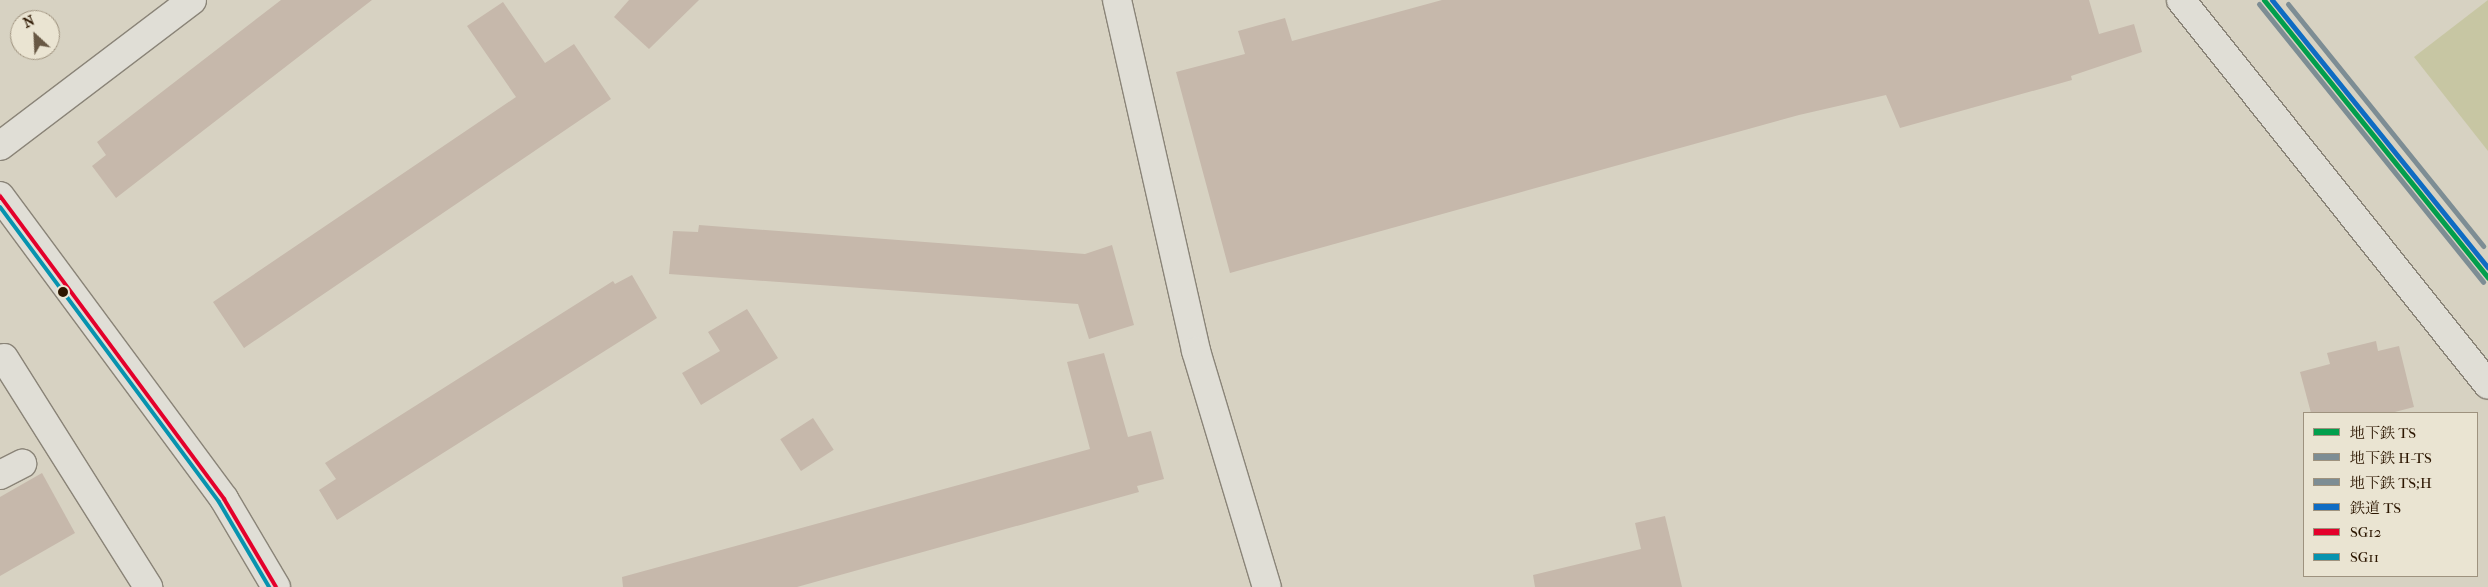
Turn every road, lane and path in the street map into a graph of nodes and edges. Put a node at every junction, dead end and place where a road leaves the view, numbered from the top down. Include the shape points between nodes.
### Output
1 (192, 0) edge
2 (1117, 0) edge
3 (2182, 0) edge
4 (0, 146) edge
5 (0, 196) edge
6 (4, 358) dead end
7 (2488, 384) edge
8 (148, 587) edge
9 (276, 587) edge
10 (1267, 587) edge

1 - 4 street
2 - 10 street via 1196,351
3 - 7 street
5 - 9 street via 224,499
6 - 8 street

